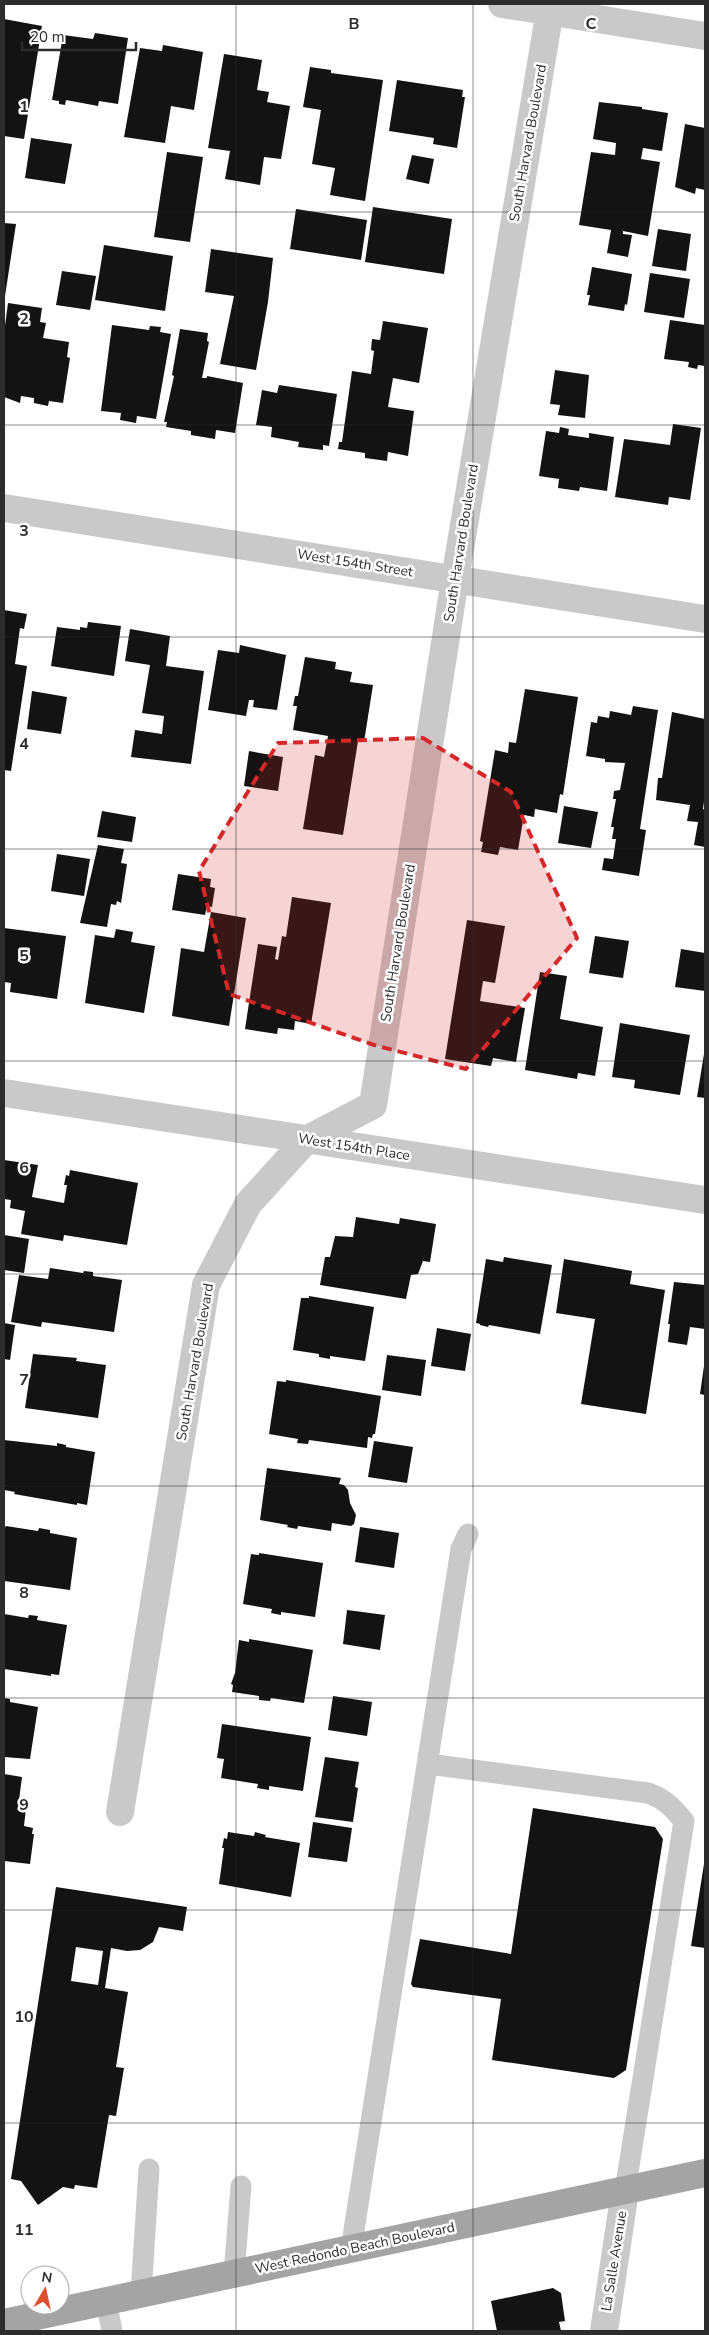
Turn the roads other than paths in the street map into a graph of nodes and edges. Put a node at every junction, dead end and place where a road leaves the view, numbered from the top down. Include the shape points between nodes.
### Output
1 (502, 4) edge
2 (550, 7) edge
3 (705, 36) edge
4 (4, 508) edge
5 (455, 579) junction
6 (705, 619) edge
7 (4, 1093) edge
8 (306, 1140) junction
9 (705, 1200) edge
10 (468, 1534) dead end
11 (428, 1764) junction
12 (120, 1812) dead end
13 (149, 2169) dead end
14 (705, 2173) edge
15 (241, 2186) dead end
16 (625, 2191) junction
17 (351, 2249) junction
18 (234, 2274) junction
19 (141, 2294) junction
20 (106, 2301) junction
21 (4, 2323) edge
22 (112, 2331) edge
23 (604, 2331) edge

1 - 2 street
2 - 3 street
2 - 5 street, South Harvard Boulevard
4 - 5 street, West 154th Street
5 - 6 street, West 154th Street
5 - 8 street, South Harvard Boulevard via 373,1105
7 - 8 street, West 154th Place
8 - 9 street, West 154th Place
8 - 12 street, South Harvard Boulevard via 248,1204 206,1285
10 - 11 lane via 461,1548
11 - 16 lane via 648,1793 670,1804 684,1822
11 - 17 lane
13 - 19 lane
14 - 16 main road, West Redondo Beach Boulevard
15 - 18 lane
16 - 17 main road, West Redondo Beach Boulevard
16 - 23 street, La Salle Avenue
17 - 18 main road, West Redondo Beach Boulevard
18 - 19 main road, West Redondo Beach Boulevard
19 - 20 main road, West Redondo Beach Boulevard
20 - 21 main road, West Redondo Beach Boulevard
20 - 22 lane

